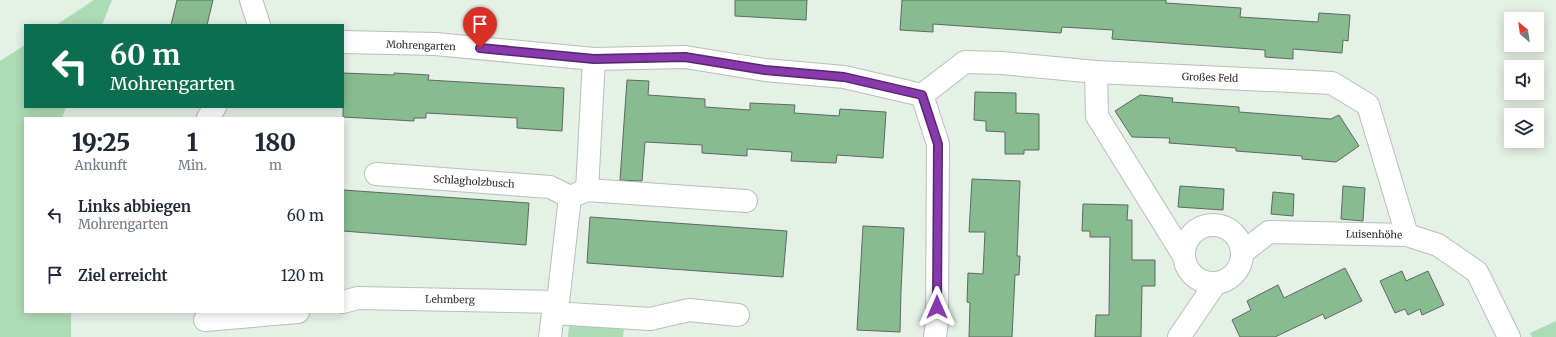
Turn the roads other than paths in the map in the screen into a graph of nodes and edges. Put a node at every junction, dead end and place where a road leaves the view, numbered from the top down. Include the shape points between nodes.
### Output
1 (251, 0) edge
2 (259, 24) edge
3 (344, 42) edge
4 (594, 59) junction
5 (1096, 72) junction
6 (922, 95) junction
7 (214, 108) edge
8 (209, 117) edge
9 (376, 174) dead end
10 (578, 193) junction
11 (746, 202) dead end
12 (1407, 235) junction
13 (1243, 252) junction
14 (1184, 256) junction
15 (1215, 284) junction
16 (344, 302) edge
17 (555, 307) junction
18 (290, 313) edge
19 (738, 314) dead end
20 (205, 323) edge
21 (550, 337) edge
22 (935, 337) edge
23 (1179, 337) edge
24 (1509, 337) edge

1 - 2 street
3 - 4 street, Mohrengarten via 435,44
4 - 6 street, Mohrengarten via 685,57 765,70 844,77
4 - 10 street
5 - 6 street, Großes Feld via 965,62
5 - 12 street, Großes Feld via 1332,83 1368,106
5 - 14 street via 1097,116
6 - 22 street via 938,144
7 - 8 street
9 - 10 street, Schlagholzbusch via 550,187
10 - 11 street, Schlagholzbusch
10 - 17 street
12 - 13 street, Luisenhöhe via 1269,232
12 - 24 street, Luisenhöhe via 1438,245 1477,272
13 - 14 street via 1240,241 1233,232 1223,226 1211,224 1191,235 1185,245
13 - 15 street via 1242,263 1236,273 1227,281
14 - 15 street via 1187,267 1194,276 1204,282
15 - 23 street
16 - 17 street, Lehmberg via 358,298
17 - 19 street via 650,319 689,310
17 - 21 street
18 - 20 street

